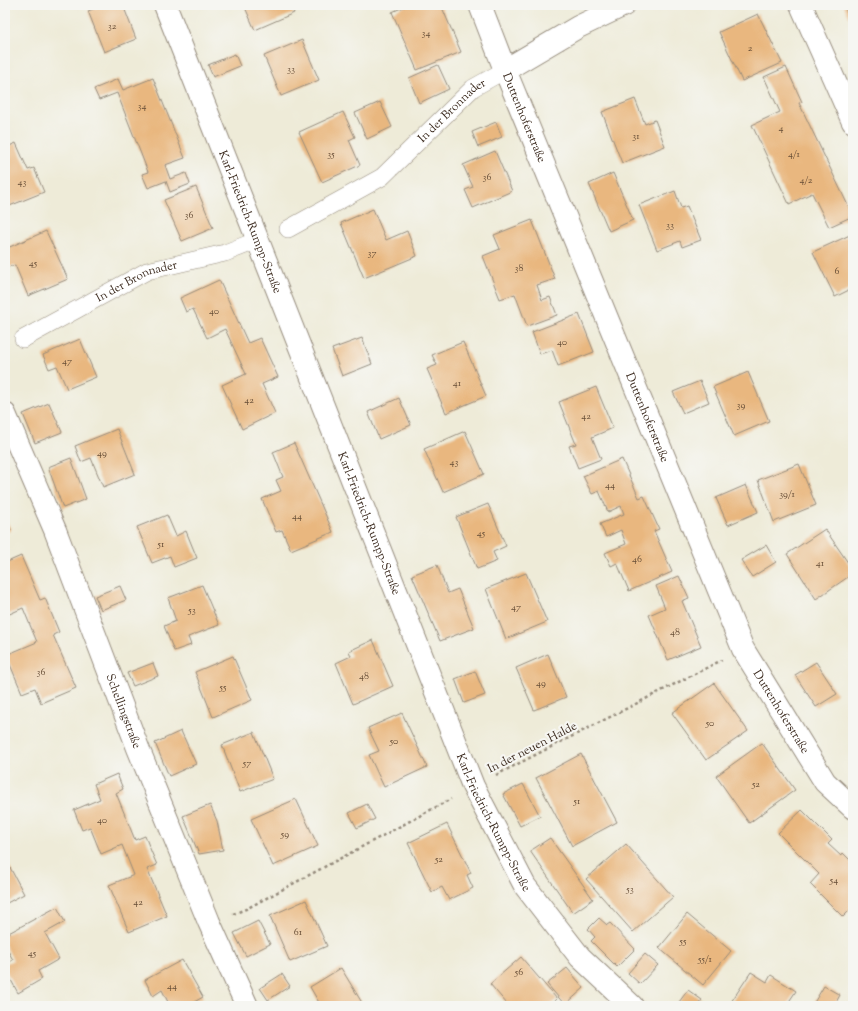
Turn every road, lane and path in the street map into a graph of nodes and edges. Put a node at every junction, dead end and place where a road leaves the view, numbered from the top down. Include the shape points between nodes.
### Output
1 (164, 5) edge
2 (480, 5) edge
3 (624, 5) edge
4 (801, 5) edge
5 (505, 70) junction
6 (853, 122) edge
7 (288, 229) dead end
8 (258, 240) junction
9 (23, 339) dead end
10 (5, 414) edge
11 (743, 649) junction
12 (473, 786) junction
13 (853, 808) edge
14 (246, 909) dead end
15 (247, 1006) edge
16 (632, 1006) edge

1 - 8 street, Karl-Friedrich-Rumpp-Straße
2 - 5 street, Duttenhoferstraße
3 - 5 street, In der Bronnader via 578,27
4 - 6 street
5 - 7 lane, In der Bronnader via 473,88 382,177
5 - 11 street, Duttenhoferstraße
8 - 9 lane, In der Bronnader via 225,253 147,271
8 - 12 street, Karl-Friedrich-Rumpp-Straße
10 - 15 street, Schellingstraße via 55,530 144,763 209,922
11 - 12 path, In der neuen Halde
11 - 13 street, Duttenhoferstraße via 825,782
12 - 14 path, In der neuen Halde
12 - 16 street, Karl-Friedrich-Rumpp-Straße via 525,886 580,956

